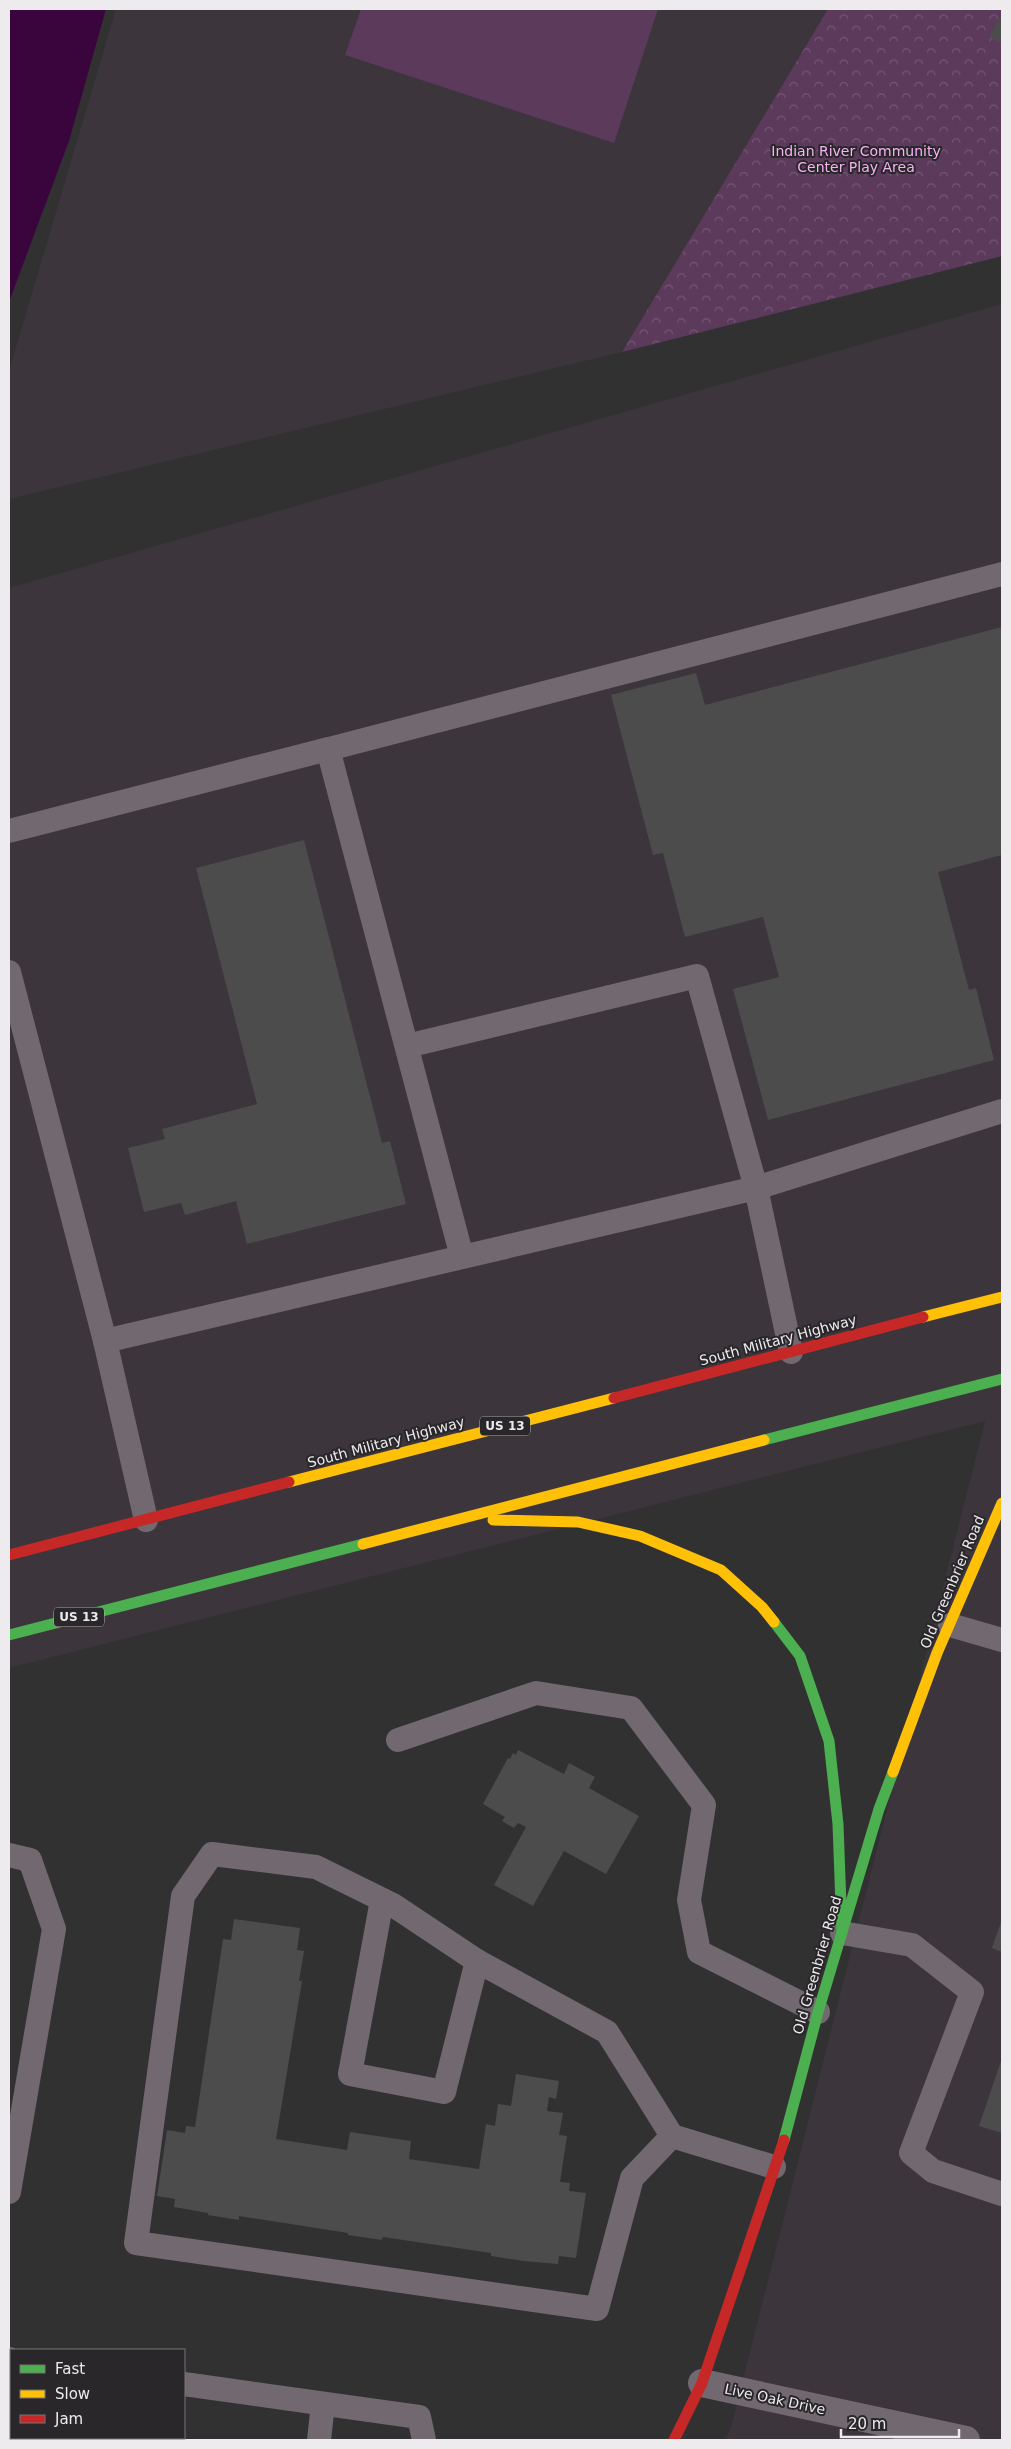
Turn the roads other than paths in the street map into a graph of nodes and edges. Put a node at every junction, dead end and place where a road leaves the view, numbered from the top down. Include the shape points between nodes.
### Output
1 (1002, 574) edge
2 (326, 750) junction
3 (9, 831) edge
4 (9, 972) edge
5 (407, 1046) junction
6 (1002, 1111) edge
7 (756, 1188) junction
8 (462, 1257) junction
9 (1002, 1297) edge
10 (105, 1342) junction
11 (791, 1352) junction
12 (1002, 1379) edge
13 (1002, 1503) edge
14 (462, 1518) junction
15 (146, 1520) junction
16 (9, 1555) edge
17 (950, 1625) junction
18 (9, 1635) edge
19 (1002, 1640) edge
20 (398, 1740) dead end
21 (9, 1855) edge
22 (382, 1900) junction
23 (842, 1933) junction
24 (477, 1961) junction
25 (818, 2012) junction
26 (672, 2136) junction
27 (774, 2166) junction
28 (9, 2192) edge
29 (1002, 2194) edge
30 (702, 2383) junction
31 (185, 2384) edge
32 (324, 2404) junction
33 (319, 2440) edge
34 (424, 2440) edge
35 (674, 2440) edge
36 (966, 2440) edge

1 - 2 lane
2 - 3 lane
2 - 5 lane
4 - 10 lane
5 - 7 lane via 696,976
5 - 8 lane
6 - 7 lane
7 - 8 lane
7 - 11 lane
8 - 10 lane
9 - 11 main road, South Military Highway / US 13
10 - 15 lane
11 - 15 main road, South Military Highway / US 13
12 - 14 main road, US 13
13 - 17 main road, Old Greenbrier Road
14 - 18 main road, US 13
14 - 23 main road via 578,1522 640,1536 721,1570 762,1607 800,1656 829,1741 838,1824
15 - 16 main road, South Military Highway / US 13
17 - 19 lane
17 - 23 main road, Old Greenbrier Road via 879,1809
20 - 25 lane via 536,1694 631,1708 704,1805 689,1900 699,1952
21 - 28 lane via 30,1860 54,1929
22 - 24 lane
22 - 24 lane via 350,2074 444,2092
22 - 26 lane via 316,1867 212,1854 182,1896 136,2243 597,2309 632,2178
23 - 25 main road, Old Greenbrier Road
23 - 29 lane via 912,1946 972,1992 911,2152 933,2171
24 - 26 lane via 607,2032
25 - 27 main road, Old Greenbrier Road via 791,2119
26 - 27 lane
27 - 30 main road, Old Greenbrier Road
30 - 35 main road, Old Greenbrier Road
30 - 36 street, Live Oak Drive
31 - 32 lane
32 - 33 lane
32 - 34 lane via 419,2417

